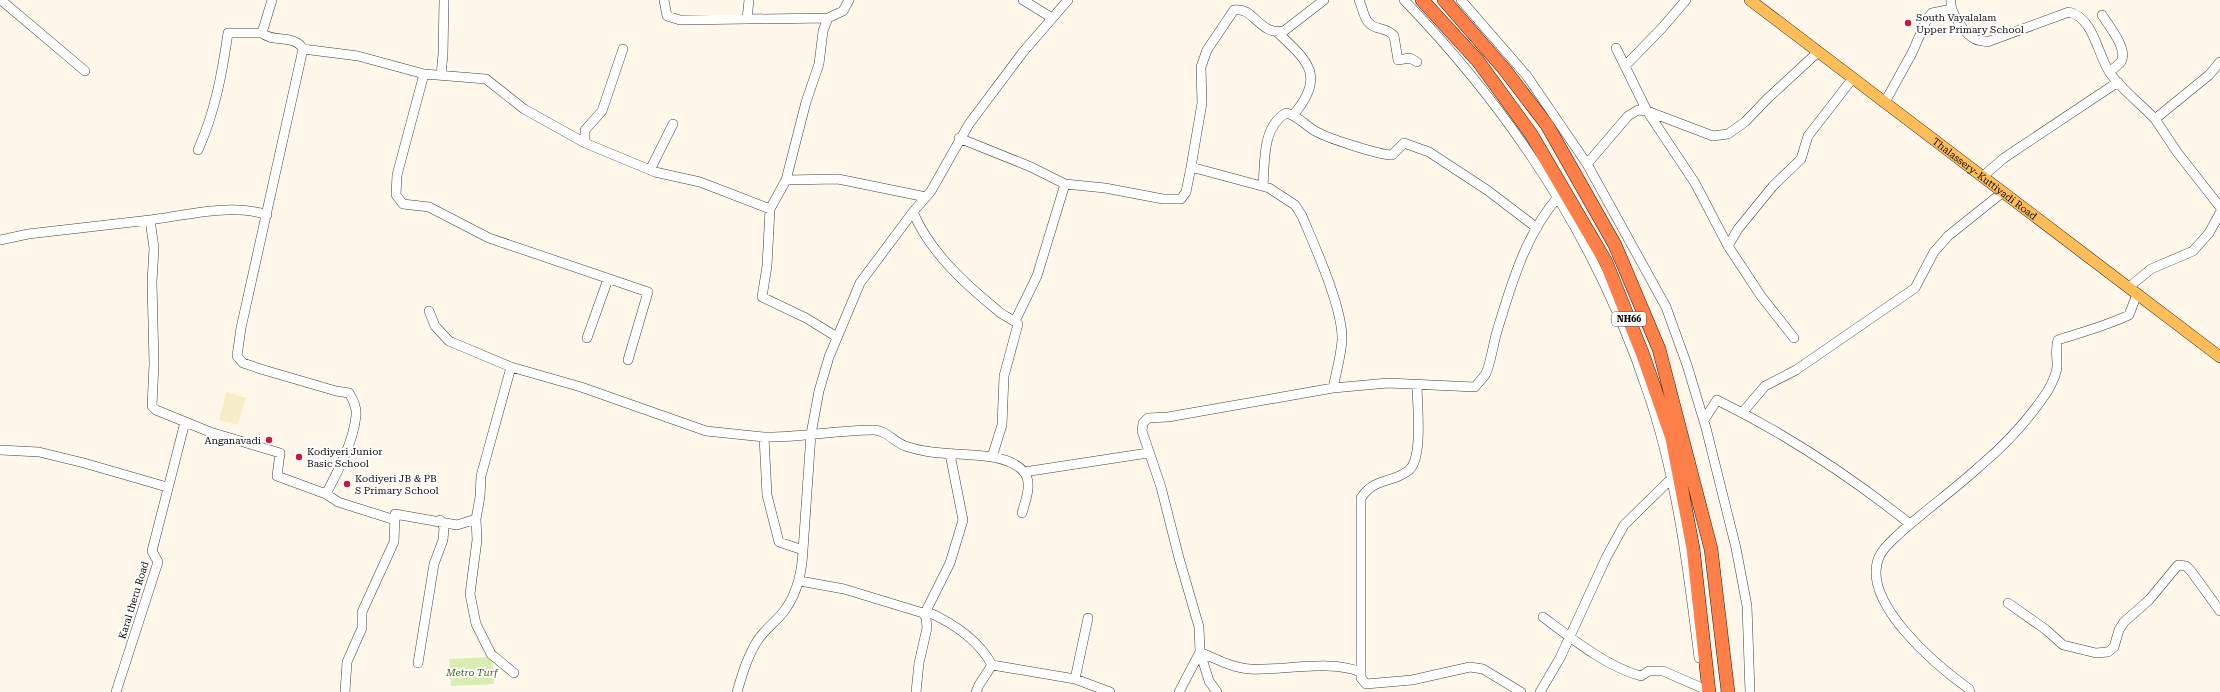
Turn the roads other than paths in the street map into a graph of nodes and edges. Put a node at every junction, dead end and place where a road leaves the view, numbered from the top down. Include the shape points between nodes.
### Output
1 (1, 0) edge
2 (272, 0) edge
3 (444, 0) edge
4 (664, 0) edge
5 (749, 0) edge
6 (849, 0) edge
7 (1023, 0) edge
8 (1068, 0) edge
9 (1235, 0) edge
10 (1324, 0) edge
11 (1359, 0) edge
12 (1404, 0) edge
13 (1422, 0) edge
14 (1444, 0) edge
15 (1461, 0) edge
16 (1686, 0) edge
17 (1750, 0) edge
18 (1952, 5) edge
19 (1234, 10) junction
20 (2102, 15) dead end
21 (747, 18) junction
22 (828, 18) junction
23 (1052, 18) junction
24 (1277, 32) junction
25 (262, 33) junction
26 (1616, 48) dead end
27 (303, 49) junction
28 (623, 49) dead end
29 (1818, 52) junction
30 (1417, 62) dead end
31 (2220, 62) edge
32 (1625, 66) junction
33 (84, 71) dead end
34 (2110, 71) junction
35 (424, 74) junction
36 (440, 75) junction
37 (1852, 78) junction
38 (2118, 82) junction
39 (1885, 102) junction
40 (1647, 111) junction
41 (1294, 114) junction
42 (2155, 119) junction
43 (673, 124) dead end
44 (959, 138) junction
45 (586, 143) junction
46 (198, 150) dead end
47 (1587, 164) junction
48 (1191, 167) junction
49 (650, 170) junction
50 (1982, 177) junction
51 (786, 180) junction
52 (1065, 184) junction
53 (1263, 186) junction
54 (2003, 192) junction
55 (926, 197) junction
56 (1558, 197) junction
57 (2220, 207) edge
58 (770, 209) junction
59 (913, 212) junction
60 (2220, 213) edge
61 (267, 215) junction
62 (150, 220) junction
63 (1537, 228) junction
64 (0, 240) edge
65 (1728, 246) junction
66 (608, 279) junction
67 (2133, 291) junction
68 (429, 311) dead end
69 (1015, 322) junction
70 (837, 337) junction
71 (588, 338) dead end
72 (1794, 338) dead end
73 (2220, 357) edge
74 (628, 360) dead end
75 (511, 367) junction
76 (1417, 384) junction
77 (1333, 388) junction
78 (1742, 413) junction
79 (1704, 420) junction
80 (184, 422) junction
81 (811, 434) junction
82 (764, 437) junction
83 (0, 450) edge
84 (1148, 453) junction
85 (950, 454) junction
86 (992, 457) junction
87 (1024, 472) junction
88 (1672, 478) junction
89 (167, 487) junction
90 (326, 494) junction
91 (1022, 513) dead end
92 (476, 519) junction
93 (395, 520) junction
94 (440, 520) junction
95 (1910, 524) junction
96 (803, 550) junction
97 (800, 581) junction
98 (2008, 603) dead end
99 (2220, 611) edge
100 (924, 612) junction
101 (1543, 617) dead end
102 (1088, 618) dead end
103 (1570, 637) junction
104 (1200, 652) junction
105 (418, 663) dead end
106 (992, 665) junction
107 (1360, 672) junction
108 (514, 673) dead end
109 (1075, 679) junction
110 (1705, 691) edge
111 (116, 692) edge
112 (345, 692) edge
113 (737, 692) edge
114 (916, 692) edge
115 (976, 692) edge
116 (1110, 692) edge
117 (1179, 692) edge
118 (1218, 692) edge
119 (1521, 692) edge
120 (1540, 692) edge
121 (1728, 692) edge
122 (1750, 692) edge
123 (1970, 692) edge

1 - 33 street
2 - 25 street
3 - 36 street
4 - 21 street via 668,16 680,20
5 - 21 street
6 - 22 street via 843,11
7 - 23 street
8 - 23 street
9 - 19 street
10 - 24 street via 1284,31
11 - 30 street via 1369,23 1390,31 1394,36 1398,60 1410,58
12 - 56 street via 1483,90
13 - 110 highway, NH66 via 1478,61 1531,134 1606,262 1672,438 1693,548
14 - 121 highway, NH66 via 1505,70 1547,125 1615,245 1659,349 1711,549
15 - 47 street via 1527,76
16 - 32 street
17 - 29 main road, Thalassery-Kuttiyadi Road
18 - 34 street via 1954,16 1974,39 1987,42 2069,12 2079,14 2087,24
18 - 39 street via 1932,13 1927,19
19 - 24 street via 1240,9 1250,14 1264,28
19 - 48 street via 1207,50 1201,67 1202,103
20 - 34 street via 2123,55 2120,63
21 - 22 street
22 - 51 street via 823,31 819,64 806,102
23 - 44 street via 1023,52
24 - 41 street via 1305,60 1310,72 1312,82 1307,99
25 - 27 street via 267,37 290,40
25 - 46 street via 228,33 221,79 210,124
26 - 32 street
27 - 35 street via 358,56
27 - 61 street
28 - 45 street via 602,111 585,130
29 - 37 main road, Thalassery-Kuttiyadi Road
29 - 40 street via 1745,122 1728,134 1714,136
31 - 42 street via 2209,75
32 - 40 street
34 - 38 street
35 - 36 street
35 - 66 street via 397,175 396,195 403,204 429,207 489,238
36 - 45 street via 486,79 524,109
37 - 39 main road, Thalassery-Kuttiyadi Road
37 - 65 street via 1808,136 1801,159 1773,186 1738,229
38 - 42 street
38 - 50 street via 2004,158
39 - 50 main road, Thalassery-Kuttiyadi Road
40 - 47 street via 1638,110 1628,116
40 - 65 street via 1695,183
41 - 53 street via 1286,113 1278,117 1269,130
41 - 63 street via 1316,132 1376,154 1392,154 1404,143 1424,150 1487,190
42 - 57 street via 2176,152
43 - 49 street
44 - 52 street via 1031,167
44 - 55 street via 947,166
45 - 49 street
47 - 79 street via 1666,307
48 - 52 street via 1186,192 1181,198 1174,200
48 - 53 street
49 - 58 street via 700,182
50 - 54 main road, Thalassery-Kuttiyadi Road
51 - 55 street via 838,179
51 - 58 street
52 - 69 street via 1037,276
53 - 77 street via 1295,205 1302,216 1335,300 1342,339
54 - 67 main road, Thalassery-Kuttiyadi Road
54 - 78 street via 1948,236 1934,252 1914,288 1796,370 1765,386
55 - 59 street
56 - 63 street via 1548,208
56 - 88 street via 1595,262 1632,349 1649,393
58 - 70 street via 767,266 762,297 806,318
59 - 69 street via 928,240 953,270 994,308
59 - 70 street via 860,282
60 - 67 street via 2209,233 2193,251 2152,269
61 - 62 street via 238,209
61 - 90 street via 237,356 243,363 264,370 349,393 355,403 356,416 350,441
62 - 64 street via 61,229
62 - 80 street via 154,248 152,406
63 - 76 street via 1524,250 1509,292 1486,374 1475,387
65 - 72 street via 1761,296
66 - 71 street
66 - 74 street via 648,292
67 - 73 main road, Thalassery-Kuttiyadi Road
67 - 95 street via 2129,315 2111,324 2058,340 2058,366 2047,391 2032,412 1982,465
68 - 75 street via 434,326 449,341
69 - 86 street via 1018,327 1004,376 1002,425
70 - 81 street via 818,390
75 - 82 street via 588,389 706,431
75 - 92 street via 481,476
76 - 77 street via 1388,383
76 - 107 street via 1418,452 1414,464 1410,470 1367,489 1361,498
77 - 84 street via 1168,417 1148,418 1143,423 1142,431
78 - 79 street via 1717,400
78 - 95 street via 1795,443 1869,491
79 - 122 street via 1733,533 1747,606
80 - 89 street, Karal theru Road
80 - 90 street via 280,454 277,476
81 - 82 street
81 - 85 street via 873,430 886,433 905,446
81 - 96 street
82 - 96 street via 767,495 779,542
83 - 89 street via 39,452
84 - 87 street
84 - 104 street via 1161,487 1199,627
85 - 86 street
85 - 100 street via 963,520 950,563
86 - 87 street via 1000,458
87 - 91 street via 1027,494
88 - 103 street via 1624,525
88 - 110 street
89 - 111 street, Karal theru Road via 152,551 158,562
90 - 93 street via 338,502
92 - 94 street via 457,525
92 - 108 street via 477,540 470,594 476,624 491,654
93 - 94 street via 395,514
93 - 112 street via 394,542 362,612 362,628 347,662
94 - 105 street via 444,528 443,540 434,564
95 - 123 street via 1880,556 1876,570 1878,587 1905,633
96 - 97 street via 804,564
97 - 100 street via 844,589
97 - 113 street via 788,605 756,642
98 - 99 street via 2063,645 2096,653 2108,652 2114,647 2124,622 2149,600 2178,565 2191,570
100 - 106 street via 944,619 977,642
100 - 114 street via 927,628
101 - 103 street
102 - 109 street
103 - 110 street via 1626,672 1641,676 1649,670 1663,671
103 - 120 street
104 - 107 street via 1249,669 1333,667 1352,668
104 - 117 street
104 - 118 street via 1209,681
106 - 109 street
106 - 115 street
107 - 119 street via 1366,684 1412,680 1470,667 1483,669
109 - 116 street

